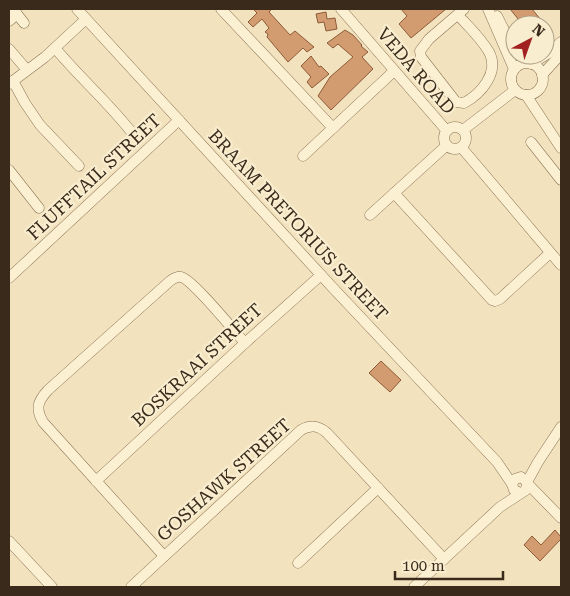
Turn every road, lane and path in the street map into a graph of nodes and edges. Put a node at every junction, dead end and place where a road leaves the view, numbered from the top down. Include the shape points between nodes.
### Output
1 (77, 9) edge
2 (222, 9) edge
3 (341, 9) edge
4 (488, 9) edge
5 (493, 9) edge
6 (15, 11) edge
7 (461, 12) edge
8 (86, 19) junction
9 (9, 21) edge
10 (24, 23) dead end
11 (505, 32) edge
12 (55, 48) junction
13 (9, 49) edge
14 (561, 54) edge
15 (520, 65) edge
16 (533, 65) edge
17 (514, 69) junction
18 (27, 70) junction
19 (394, 71) junction
20 (542, 74) junction
21 (11, 83) edge
22 (515, 90) junction
23 (531, 94) junction
24 (179, 120) junction
25 (333, 128) junction
26 (463, 130) junction
27 (447, 131) junction
28 (133, 134) dead end
29 (531, 142) dead end
30 (447, 145) junction
31 (461, 147) junction
32 (561, 148) edge
33 (303, 156) dead end
34 (79, 166) dead end
35 (9, 170) edge
36 (561, 179) edge
37 (394, 192) junction
38 (39, 208) dead end
39 (370, 215) dead end
40 (550, 253) junction
41 (561, 265) edge
42 (321, 275) junction
43 (9, 278) edge
44 (245, 343) junction
45 (561, 427) edge
46 (96, 481) junction
47 (520, 484) junction
48 (378, 488) junction
49 (561, 518) edge
50 (9, 541) edge
51 (164, 556) junction
52 (444, 559) junction
53 (298, 563) dead end
54 (52, 587) edge
55 (131, 587) edge
56 (414, 587) edge

1 - 8 street, BRAAM PRETORIUS STREET
2 - 25 street
3 - 19 street, VEDA ROAD
4 - 17 street
5 - 11 street
6 - 9 street
6 - 10 street
7 - 7 street via 421,48 420,54 456,102 464,103 486,84 492,67 488,50
8 - 12 street
8 - 24 street, BRAAM PRETORIUS STREET
12 - 18 street
12 - 28 street
13 - 18 street
14 - 20 street
15 - 17 street
16 - 20 street
17 - 22 street via 511,80
18 - 21 street
19 - 25 street
19 - 27 street, VEDA ROAD
20 - 23 street via 542,84
21 - 34 street via 40,124
22 - 23 street
22 - 26 street
23 - 32 street via 536,109
24 - 42 street, BRAAM PRETORIUS STREET
24 - 43 street, FLUFFTAIL STREET
25 - 33 street
26 - 27 street via 455,127
26 - 31 street via 466,140
27 - 30 street via 444,138
29 - 36 street
30 - 31 street via 454,149
30 - 37 street
31 - 40 street
35 - 38 street
37 - 39 street
37 - 40 street via 493,301 500,299
40 - 41 street
42 - 44 street, BOSKRAAI STREET
42 - 47 street, BRAAM PRETORIUS STREET
44 - 46 street, BOSKRAAI STREET
44 - 46 street via 194,287 177,277 43,395 37,408 39,416
45 - 47 street
46 - 51 street
47 - 49 street, BRAAM PRETORIUS STREET
47 - 52 street
48 - 51 street, GOSHAWK STREET via 327,433 317,426 307,427
48 - 52 street, GOSHAWK STREET
48 - 53 street
50 - 54 street
51 - 55 street, GOSHAWK STREET
52 - 56 street

